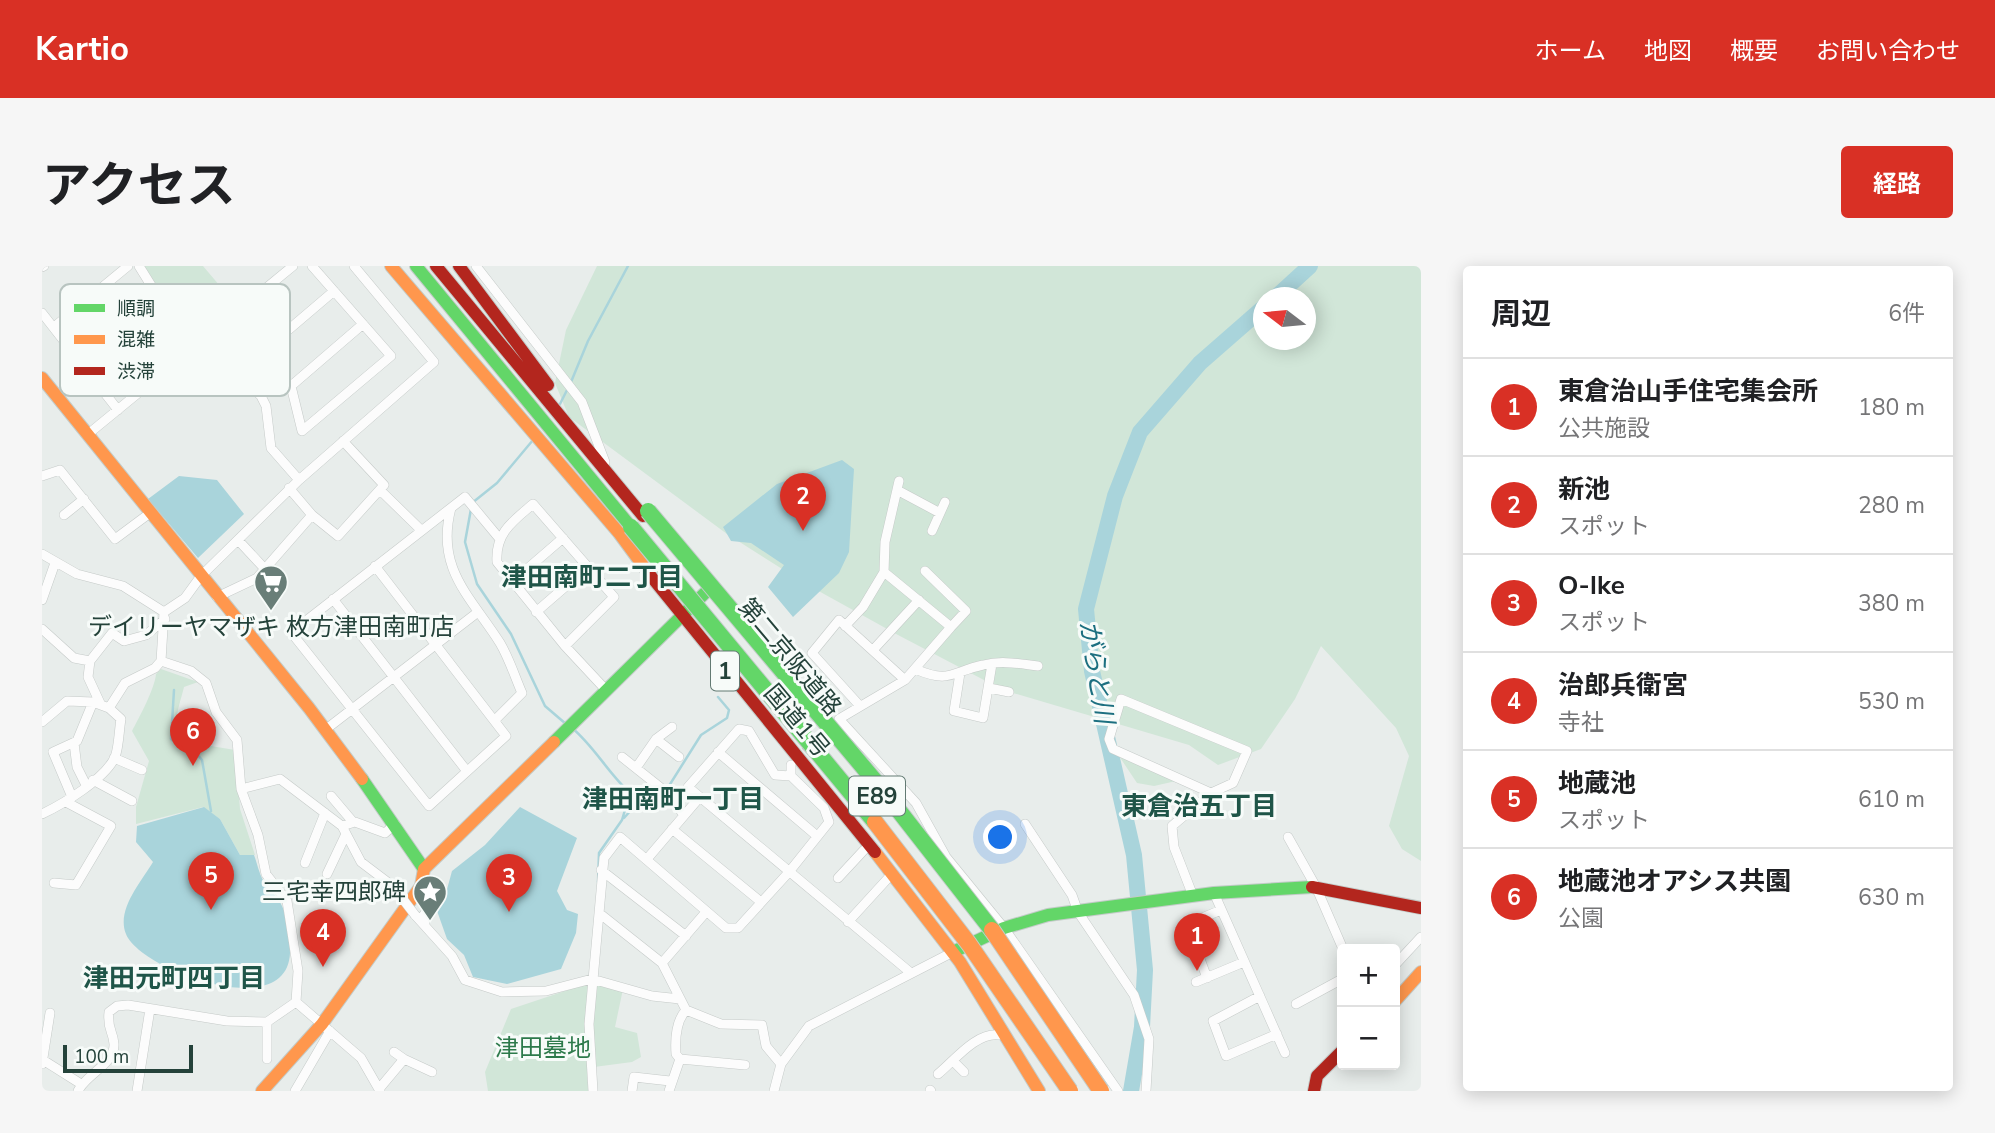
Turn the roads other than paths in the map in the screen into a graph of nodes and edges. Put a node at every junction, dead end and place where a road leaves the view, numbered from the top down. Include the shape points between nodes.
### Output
1 (128, 266) edge
2 (139, 266) edge
3 (293, 266) edge
4 (312, 266) edge
5 (354, 266) edge
6 (391, 266) edge
7 (416, 266) edge
8 (436, 266) edge
9 (459, 266) edge
10 (476, 266) edge
11 (106, 284) edge
12 (150, 284) edge
13 (271, 284) edge
14 (334, 291) junction
15 (42, 313) edge
16 (60, 322) edge
17 (363, 324) junction
18 (54, 327) junction
19 (290, 328) edge
20 (60, 335) edge
21 (291, 386) joint
22 (45, 388) edge
23 (107, 396) edge
24 (135, 396) edge
25 (261, 396) edge
26 (118, 410) junction
27 (87, 435) junction
28 (342, 441) junction
29 (605, 461) junction
30 (42, 476) edge
31 (299, 480) junction
32 (289, 488) junction
33 (380, 490) junction
34 (84, 499) junction
35 (945, 502) dead end
36 (451, 507) junction
37 (150, 513) junction
38 (645, 513) junction
39 (940, 513) junction
40 (312, 514) junction
41 (64, 515) dead end
42 (421, 530) junction
43 (932, 531) dead end
44 (499, 538) junction
45 (563, 538) junction
46 (238, 540) junction
47 (42, 554) edge
48 (55, 563) junction
49 (375, 566) junction
50 (264, 568) junction
51 (588, 568) junction
52 (925, 570) dead end
53 (884, 572) junction
54 (201, 576) junction
55 (512, 582) junction
56 (711, 587) junction
57 (217, 597) junction
58 (42, 600) edge
59 (333, 600) junction
60 (919, 600) junction
61 (478, 612) junction
62 (536, 612) junction
63 (165, 615) junction
64 (681, 617) junction
65 (845, 626) junction
66 (951, 627) junction
67 (42, 629) edge
68 (436, 644) junction
69 (565, 646) junction
70 (873, 650) junction
71 (90, 661) junction
72 (161, 661) junction
73 (992, 664) junction
74 (1038, 666) dead end
75 (915, 668) junction
76 (960, 673) junction
77 (394, 677) junction
78 (905, 680) junction
79 (989, 688) junction
80 (606, 690) junction
81 (1009, 692) dead end
82 (96, 702) junction
83 (860, 706) junction
84 (109, 708) junction
85 (351, 710) junction
86 (495, 720) junction
87 (42, 722) edge
88 (672, 727) dead end
89 (325, 730) junction
90 (656, 739) junction
91 (74, 743) junction
92 (718, 752) junction
93 (622, 757) dead end
94 (678, 757) dead end
95 (114, 758) junction
96 (791, 765) dead end
97 (636, 768) junction
98 (142, 770) dead end
99 (466, 770) junction
100 (791, 776) junction
101 (90, 782) junction
102 (241, 789) junction
103 (1212, 793) junction
104 (331, 796) dead end
105 (69, 799) junction
106 (699, 799) junction
107 (132, 801) dead end
108 (325, 813) junction
109 (42, 814) edge
110 (684, 816) junction
111 (827, 817) junction
112 (353, 822) junction
113 (395, 824) junction
114 (1025, 824) dead end
115 (855, 828) junction
116 (672, 829) junction
117 (344, 830) junction
118 (817, 836) junction
119 (1288, 836) dead end
120 (864, 849) junction
121 (647, 859) junction
122 (305, 863) dead end
123 (601, 870) junction
124 (789, 872) junction
125 (327, 874) dead end
126 (423, 874) junction
127 (889, 875) junction
128 (838, 878) dead end
129 (54, 883) dead end
130 (1316, 887) junction
131 (1214, 893) junction
132 (1193, 895) junction
133 (761, 902) junction
134 (1421, 908) edge
135 (1221, 910) junction
136 (706, 912) junction
137 (1078, 912) junction
138 (599, 913) junction
139 (848, 922) junction
140 (426, 928) junction
141 (1004, 928) junction
142 (686, 936) junction
143 (1421, 937) edge
144 (1341, 944) edge
145 (951, 952) junction
146 (1400, 960) edge
147 (1244, 962) junction
148 (662, 963) junction
149 (1421, 972) edge
150 (911, 973) junction
151 (1207, 978) junction
152 (592, 979) junction
153 (1196, 982) dead end
154 (1337, 982) edge
155 (1400, 995) edge
156 (1260, 996) junction
157 (680, 999) junction
158 (296, 1002) junction
159 (1296, 1004) dead end
160 (150, 1009) junction
161 (686, 1010) junction
162 (50, 1013) dead end
163 (267, 1022) junction
164 (326, 1027) junction
165 (1277, 1034) junction
166 (999, 1035) junction
167 (394, 1052) dead end
168 (1284, 1053) dead end
169 (1337, 1056) edge
170 (267, 1059) dead end
171 (404, 1059) junction
172 (680, 1059) junction
173 (953, 1061) junction
174 (42, 1062) edge
175 (781, 1064) junction
176 (744, 1065) dead end
177 (432, 1072) dead end
178 (964, 1072) dead end
179 (938, 1074) dead end
180 (670, 1086) edge
181 (80, 1088) edge
182 (380, 1090) edge
183 (137, 1091) edge
184 (262, 1091) edge
185 (295, 1091) edge
186 (593, 1091) edge
187 (632, 1091) edge
188 (774, 1091) edge
189 (1032, 1091) edge
190 (1039, 1091) edge
191 (1070, 1091) edge
192 (1091, 1091) edge
193 (1101, 1091) edge
194 (1118, 1091) edge
195 (1146, 1091) edge
196 (1314, 1091) edge

1 - 11 street
2 - 12 street
3 - 13 street
4 - 14 street
5 - 28 street via 434,362
6 - 64 main road, 国道1号 / 1 via 620,533
7 - 191 main road, 第二京阪道路 / E89, bridge via 897,846 990,970
8 - 38 main road, 第二京阪道路 / E89
9 - 29 main road, 国道1号 / 1
10 - 29 street via 582,402
14 - 17 street
14 - 19 street
15 - 18 street
16 - 18 street
17 - 21 street
17 - 21 street via 391,356 302,431
18 - 20 street
22 - 27 main road
23 - 26 street
24 - 26 street
25 - 31 street via 271,448
26 - 27 street
27 - 37 main road
28 - 31 street
28 - 33 street via 384,485
29 - 38 main road, 国道1号 / 1
30 - 34 street via 60,470
31 - 32 street
32 - 40 street
32 - 46 street
33 - 40 street via 338,536
33 - 42 street
34 - 37 street via 115,539
34 - 41 street
35 - 39 street
36 - 42 street
36 - 44 street via 466,498
36 - 61 street via 448,555 452,574
37 - 54 main road
38 - 56 main road, 国道1号 / 1, bridge
38 - 192 main road, 第二京阪道路 / E89 via 950,886 1011,968
39 - 43 street
39 - 53 street via 898,486 885,542
40 - 50 street
42 - 49 street
44 - 45 street via 533,504
44 - 55 street via 497,562
45 - 51 street
45 - 55 street
46 - 50 street
46 - 54 street
47 - 48 street
48 - 58 street
48 - 63 street via 122,586
49 - 59 street
49 - 68 street
50 - 57 street via 257,578
51 - 62 street
51 - 69 street via 614,597
52 - 66 street via 966,611
53 - 60 street
53 - 65 street
54 - 57 main road
54 - 63 street
55 - 62 street
56 - 64 main road
56 - 193 main road, 国道1号 / 1, bridge via 956,881
57 - 89 main road
59 - 77 street
59 - 85 street via 293,631
60 - 66 street
60 - 70 street
61 - 68 street
61 - 86 street via 501,645 522,693
62 - 69 street
63 - 71 street via 146,635 124,640 112,633
63 - 72 street
64 - 80 main road
64 - 115 main road, 国道1号 / 1
65 - 70 street
65 - 83 street via 839,620 812,653
66 - 75 street
67 - 71 street via 74,658
68 - 77 street
68 - 86 street
69 - 80 street
70 - 78 street
71 - 82 street via 88,677
72 - 84 street via 125,682
72 - 102 street via 191,671 206,683 216,712 237,740
73 - 74 street
73 - 76 street
73 - 79 street
75 - 76 street via 930,675 954,677
75 - 78 street
76 - 79 street via 954,712 984,718
77 - 85 street
77 - 99 street
78 - 83 street
79 - 81 street
80 - 126 main road
82 - 84 street
82 - 87 street via 67,701
82 - 91 street
83 - 141 street via 839,719 916,803 946,856
84 - 95 street via 121,719
85 - 89 street
85 - 99 street via 429,806
86 - 99 street via 506,736
88 - 90 street
89 - 113 main road
90 - 94 street
90 - 97 street
91 - 101 street via 77,767
91 - 105 street via 53,752
92 - 100 street via 739,729 750,731 775,775
92 - 106 street via 688,787
92 - 118 street
93 - 97 street
95 - 98 street
95 - 101 street
96 - 100 street
97 - 110 street via 666,792
100 - 111 street via 824,808
101 - 105 street
101 - 107 street
102 - 108 street via 280,779
102 - 158 street via 267,874 288,901 298,971
103 - 103 street via 1112,749 1109,739 1121,699 1247,751 1233,783
103 - 132 street via 1171,826 1174,847
104 - 112 street
105 - 109 street
105 - 129 street via 111,826 76,885
106 - 110 street
106 - 124 street
108 - 117 street
108 - 122 street
110 - 116 street
111 - 118 street
111 - 120 street via 839,821
112 - 113 street via 385,833
112 - 117 street
113 - 126 main road
114 - 137 street via 1072,895
115 - 127 street
115 - 145 main road, 国道1号 / 1
116 - 121 street
116 - 133 street
117 - 125 street
117 - 140 street, bridge via 361,862 390,884
118 - 124 street
119 - 130 street
120 - 127 street via 881,872
120 - 128 street
121 - 123 street via 620,838 604,858
121 - 136 street
123 - 138 street
123 - 142 street
124 - 133 street
124 - 139 street
126 - 140 street via 438,895 423,916
126 - 164 main road via 399,919
127 - 139 street
127 - 145 street
130 - 131 main road
130 - 134 main road
130 - 144 street
131 - 132 main road
131 - 135 street
132 - 137 main road
133 - 136 street via 738,928 726,928
135 - 147 street
135 - 151 street via 1190,923
136 - 142 street
137 - 141 main road
137 - 195 street via 1134,995 1149,1039
138 - 148 street
138 - 152 street
139 - 150 street
140 - 152 street via 452,956 465,980 502,992 545,991
141 - 145 main road
141 - 194 street
142 - 148 street
143 - 146 street
145 - 150 street
145 - 166 street
145 - 190 main road, 国道1号 / 1
147 - 151 street
147 - 156 street
148 - 157 street
149 - 155 main road
150 - 175 street via 809,1026
151 - 153 street
152 - 157 street
152 - 186 street
154 - 159 street
156 - 165 street
156 - 165 street via 1213,1021 1226,1056
157 - 161 street
158 - 163 street
158 - 164 street
160 - 163 street
160 - 181 street via 128,1005 110,1012 107,1027 114,1044 110,1059
160 - 183 street
161 - 172 street via 675,1045
161 - 175 street via 721,1024 762,1025 766,1046
162 - 174 street
163 - 170 street
164 - 182 street via 361,1058
164 - 184 main road
164 - 185 street
165 - 168 street
166 - 173 street via 974,1042
166 - 189 street
167 - 171 street
169 - 196 main road via 1317,1076
171 - 177 street
171 - 182 street
172 - 176 street
172 - 180 street
173 - 178 street
173 - 179 street
174 - 181 street
175 - 188 street
180 - 187 street via 634,1077

